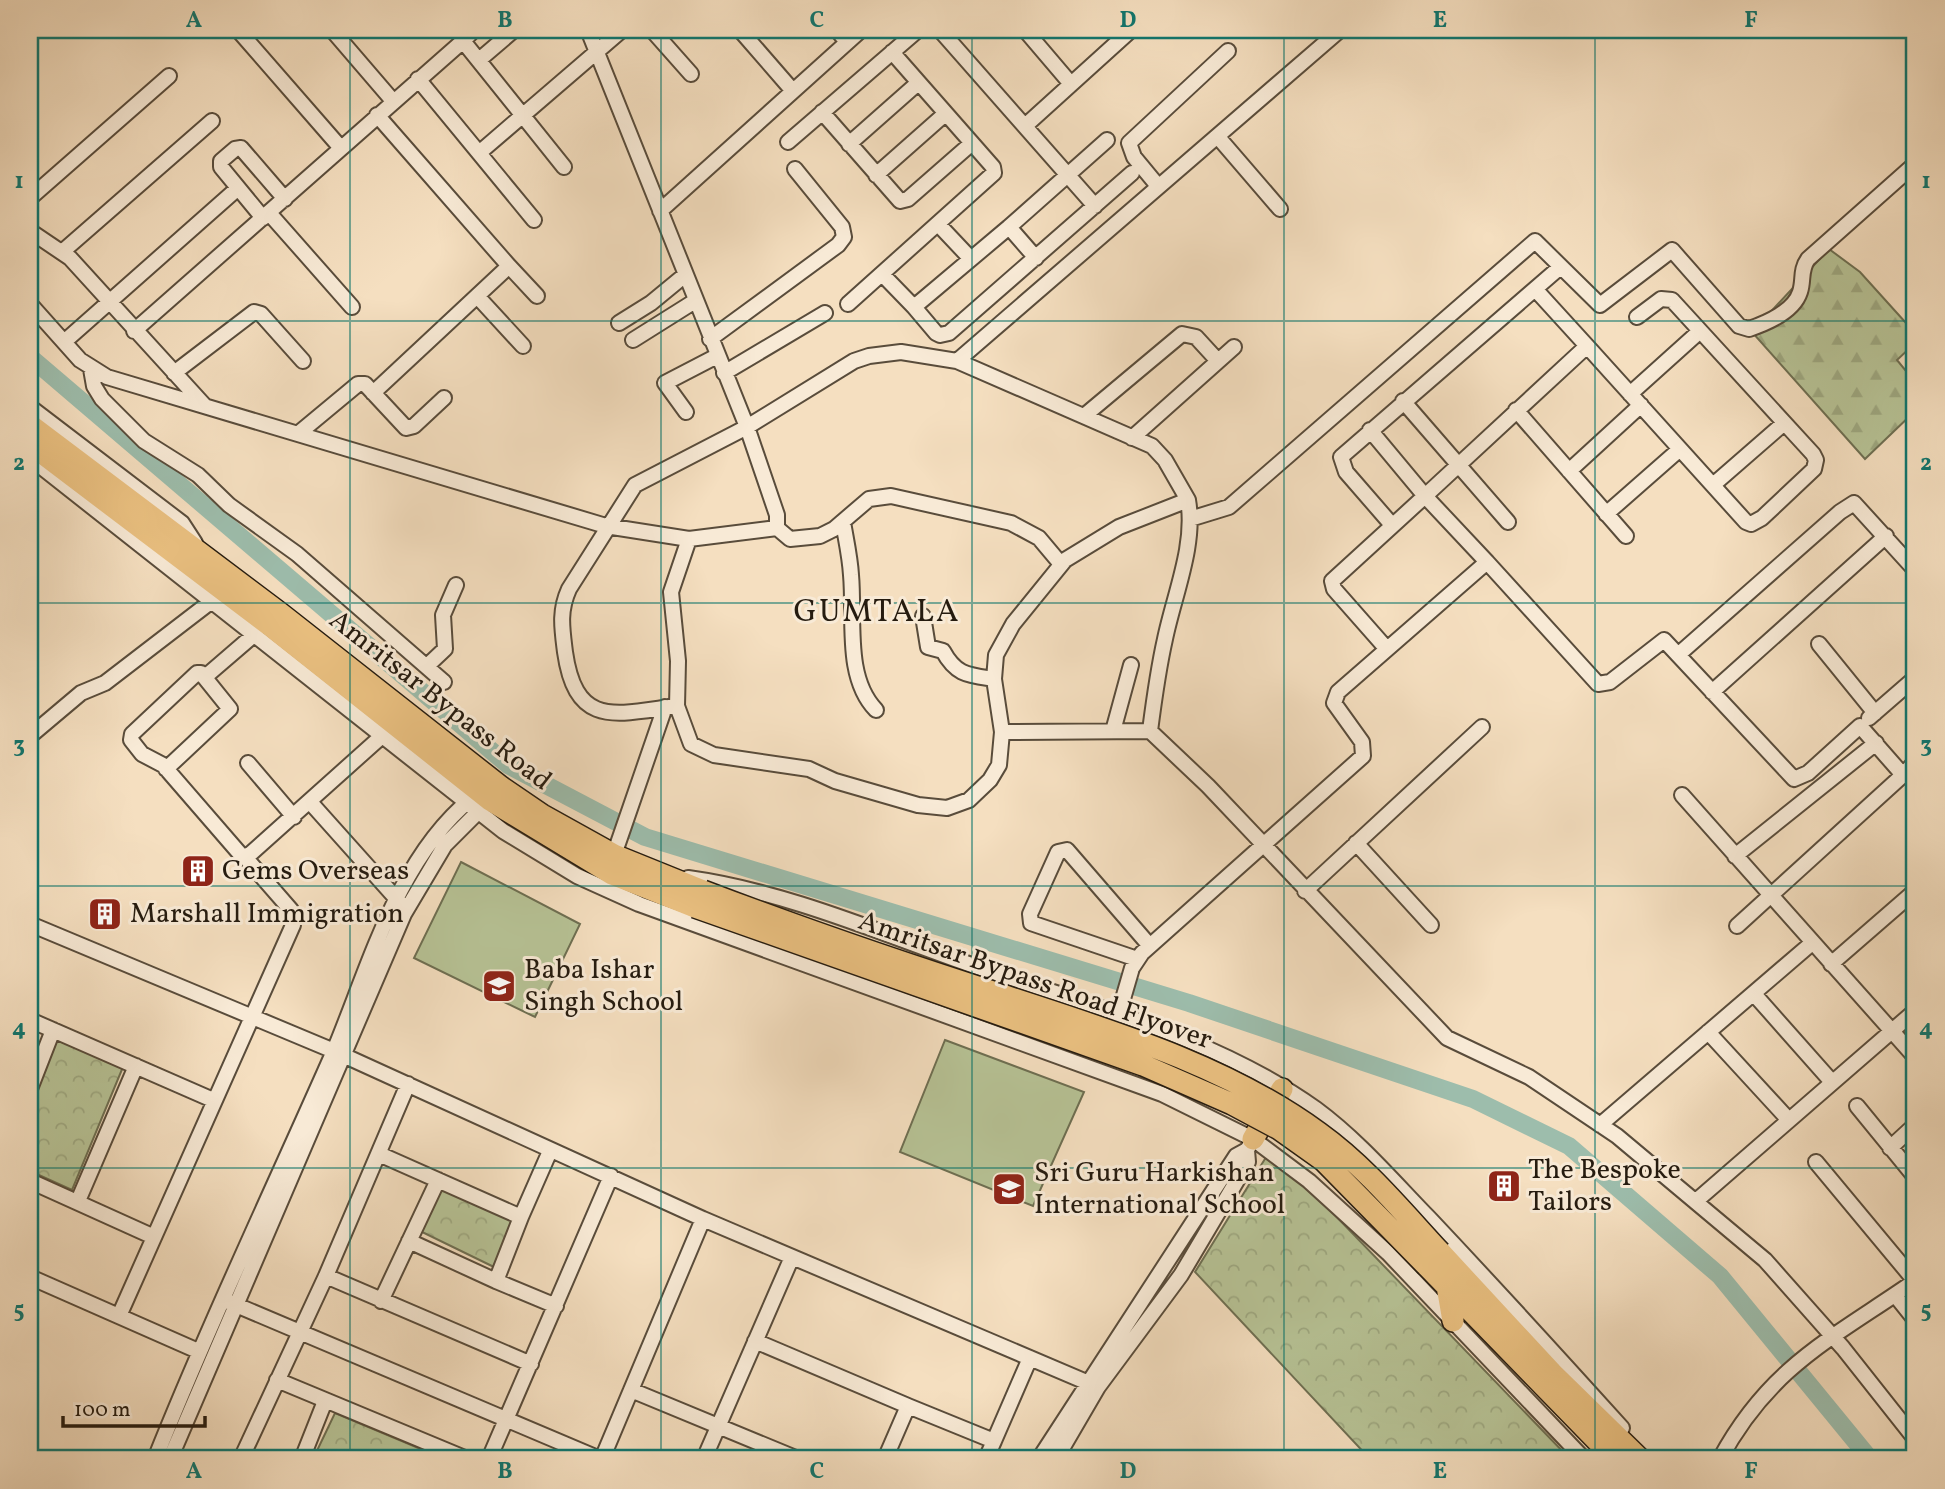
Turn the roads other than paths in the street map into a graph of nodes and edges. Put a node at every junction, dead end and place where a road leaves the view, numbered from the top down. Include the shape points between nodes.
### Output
1 (238, 30) edge
2 (332, 30) edge
3 (474, 30) edge
4 (514, 30) edge
5 (588, 30) edge
6 (622, 30) edge
7 (652, 30) edge
8 (740, 30) edge
9 (836, 30) edge
10 (861, 30) edge
11 (918, 30) edge
12 (940, 30) edge
13 (1048, 30) edge
14 (1131, 30) edge
15 (1340, 30) edge
16 (1030, 35) edge
17 (463, 41) junction
18 (847, 42) junction
19 (596, 51) junction
20 (1228, 51) dead end
21 (891, 52) junction
22 (479, 60) junction
23 (691, 74) dead end
24 (169, 76) dead end
25 (418, 79) junction
26 (918, 83) junction
27 (1071, 84) junction
28 (793, 91) junction
29 (393, 101) junction
30 (822, 112) junction
31 (945, 114) junction
32 (377, 115) junction
33 (523, 117) junction
34 (212, 121) dead end
35 (1025, 126) junction
36 (1218, 137) junction
37 (1107, 140) dead end
38 (788, 142) dead end
39 (972, 143) junction
40 (849, 144) junction
41 (340, 147) junction
42 (479, 153) junction
43 (1915, 164) edge
44 (564, 167) dead end
45 (795, 169) dead end
46 (1132, 173) dead end
47 (876, 174) junction
48 (1067, 174) junction
49 (1158, 186) junction
50 (238, 188) junction
51 (30, 198) edge
52 (285, 199) junction
53 (1095, 206) junction
54 (1280, 209) dead end
55 (660, 211) junction
56 (266, 216) junction
57 (534, 220) dead end
58 (938, 224) junction
59 (1009, 227) junction
60 (30, 231) edge
61 (62, 252) junction
62 (1035, 258) junction
63 (971, 259) junction
64 (509, 266) junction
65 (1558, 270) dead end
66 (882, 274) junction
67 (685, 275) junction
68 (1535, 289) junction
69 (477, 296) junction
70 (537, 296) dead end
71 (108, 302) junction
72 (695, 302) junction
73 (30, 304) edge
74 (848, 304) dead end
75 (352, 307) dead end
76 (915, 307) junction
77 (825, 313) dead end
78 (1637, 317) dead end
79 (620, 323) dead end
80 (134, 331) junction
81 (1699, 331) junction
82 (633, 340) dead end
83 (710, 340) junction
84 (64, 342) junction
85 (523, 346) dead end
86 (1587, 346) junction
87 (1234, 347) dead end
88 (717, 356) junction
89 (303, 360) dead end
90 (1218, 361) junction
91 (957, 362) junction
92 (91, 369) junction
93 (174, 373) junction
94 (724, 373) junction
95 (373, 393) junction
96 (1630, 394) junction
97 (444, 398) dead end
98 (1403, 401) junction
99 (1641, 405) junction
100 (205, 406) junction
101 (30, 407) edge
102 (1517, 410) junction
103 (685, 412) dead end
104 (1084, 416) junction
105 (1783, 424) junction
106 (30, 425) edge
107 (747, 427) junction
108 (1370, 430) junction
109 (299, 433) junction
110 (1132, 438) junction
111 (30, 444) edge
112 (1681, 449) junction
113 (30, 458) edge
114 (1457, 464) junction
115 (1569, 471) junction
116 (1713, 485) junction
117 (1425, 496) junction
118 (1188, 500) junction
119 (1606, 514) junction
120 (1190, 519) junction
121 (843, 522) junction
122 (1508, 522) dead end
123 (1392, 525) junction
124 (606, 526) junction
125 (777, 528) junction
126 (1626, 536) dead end
127 (1886, 536) junction
128 (689, 539) junction
129 (1487, 562) junction
130 (1060, 563) junction
131 (197, 570) junction
132 (1915, 570) edge
133 (456, 584) dead end
134 (213, 600) junction
135 (923, 616) dead end
136 (256, 633) junction
137 (1819, 644) dead end
138 (1386, 648) junction
139 (1679, 654) junction
140 (1130, 665) dead end
141 (427, 666) junction
142 (205, 677) junction
143 (1915, 678) edge
144 (994, 679) junction
145 (444, 682) dead end
146 (1712, 692) junction
147 (671, 707) junction
148 (876, 710) dead end
149 (1875, 713) junction
150 (1860, 726) junction
151 (1482, 727) dead end
152 (1113, 731) junction
153 (1150, 731) junction
154 (1002, 732) junction
155 (30, 736) edge
156 (382, 736) junction
157 (1876, 743) junction
158 (1915, 762) edge
159 (248, 763) dead end
160 (166, 769) junction
161 (1903, 775) junction
162 (1682, 795) dead end
163 (485, 796) junction
164 (310, 802) junction
165 (294, 817) junction
166 (1356, 843) junction
167 (617, 847) junction
168 (1264, 847) junction
169 (244, 856) junction
170 (1735, 856) junction
171 (652, 881) junction
172 (1305, 891) junction
173 (1915, 891) edge
174 (1771, 897) junction
175 (401, 905) junction
176 (30, 924) edge
177 (1431, 925) dead end
178 (1737, 926) dead end
179 (1812, 943) junction
180 (1150, 946) junction
181 (1134, 964) junction
182 (1831, 964) junction
183 (1754, 995) junction
184 (1915, 1012) edge
185 (1118, 1016) junction
186 (249, 1018) junction
187 (30, 1020) edge
188 (53, 1030) junction
189 (1892, 1031) junction
190 (1708, 1032) junction
191 (339, 1054) junction
192 (1915, 1056) edge
193 (136, 1066) junction
194 (1832, 1082) junction
195 (408, 1084) junction
196 (30, 1088) edge
197 (1282, 1089) junction
198 (213, 1100) junction
199 (1857, 1106) dead end
200 (1788, 1119) junction
201 (1600, 1125) junction
202 (1915, 1125) edge
203 (1250, 1144) junction
204 (1890, 1148) junction
205 (550, 1151) junction
206 (379, 1154) junction
207 (1816, 1162) dead end
208 (611, 1176) junction
209 (1915, 1177) edge
210 (438, 1180) junction
211 (30, 1181) edge
212 (78, 1201) junction
213 (1696, 1201) junction
214 (522, 1217) junction
215 (703, 1219) junction
216 (154, 1237) junction
217 (409, 1241) junction
218 (792, 1257) junction
219 (326, 1276) junction
220 (30, 1277) edge
221 (1453, 1280) junction
222 (496, 1281) junction
223 (1915, 1281) edge
224 (1489, 1282) junction
225 (1895, 1295) junction
226 (381, 1301) junction
227 (230, 1302) junction
228 (556, 1306) junction
229 (119, 1316) junction
230 (1915, 1320) edge
231 (1453, 1321) junction
232 (299, 1332) junction
233 (1827, 1338) junction
234 (755, 1341) junction
235 (198, 1351) junction
236 (1030, 1358) junction
237 (531, 1364) junction
238 (277, 1380) junction
239 (1092, 1385) junction
240 (631, 1390) junction
241 (326, 1401) junction
242 (908, 1406) junction
243 (508, 1420) junction
244 (719, 1425) junction
245 (1915, 1439) edge
246 (994, 1441) junction
247 (434, 1453) edge
248 (155, 1459) edge
249 (170, 1459) edge
250 (241, 1459) edge
251 (302, 1459) edge
252 (467, 1459) edge
253 (489, 1459) edge
254 (601, 1459) edge
255 (704, 1459) edge
256 (798, 1459) edge
257 (885, 1459) edge
258 (986, 1459) edge
259 (1039, 1459) edge
260 (1056, 1459) edge
261 (1584, 1459) edge
262 (1615, 1459) edge
263 (1640, 1459) edge
264 (1647, 1459) edge
265 (1720, 1459) edge

1 - 41 street
2 - 29 street
3 - 17 street
4 - 22 street
5 - 19 street
6 - 19 street
7 - 23 street
8 - 28 street
9 - 18 street
10 - 18 street
11 - 21 street
12 - 35 street
13 - 16 street
14 - 27 street
15 - 36 street
16 - 27 street
17 - 22 street
17 - 25 street
18 - 28 street
19 - 33 street
19 - 55 street
20 - 49 street via 1129,143 1134,157
21 - 26 street
21 - 30 street
22 - 33 street
24 - 51 street
25 - 29 street
25 - 42 street
26 - 31 street
26 - 40 street
27 - 35 street
28 - 55 street
29 - 32 street
30 - 38 street
30 - 40 street
31 - 39 street
31 - 47 street
32 - 41 street
32 - 64 street
33 - 42 street
33 - 44 street
34 - 61 street
35 - 48 street
36 - 49 street
36 - 54 street
37 - 48 street
39 - 47 street via 906,201 897,200
39 - 58 street via 994,173
40 - 47 street
41 - 52 street
42 - 57 street
43 - 120 street via 1808,259 1791,306 1749,329 1739,326 1672,250 1600,305 1535,241 1229,507
45 - 83 street via 842,227 844,237
46 - 53 street
48 - 53 street
48 - 59 street
49 - 91 street
50 - 52 street via 220,164 239,147
50 - 56 street
50 - 71 street
52 - 56 street
53 - 62 street
55 - 67 street
56 - 75 street
56 - 80 street
58 - 63 street
58 - 66 street
59 - 62 street
59 - 63 street
60 - 61 street
61 - 71 street
62 - 76 street via 945,335 936,333
63 - 76 street
64 - 69 street
64 - 70 street
65 - 68 street
66 - 74 street
66 - 76 street
67 - 72 street
67 - 79 street
68 - 86 street
68 - 98 street
69 - 85 street
69 - 95 street
71 - 80 street
71 - 84 street
72 - 82 street
72 - 83 street
73 - 84 street
77 - 94 street
78 - 81 street via 1668,298
80 - 93 street
81 - 96 street
81 - 105 street
83 - 88 street
84 - 92 street
86 - 96 street
86 - 102 street
87 - 90 street
88 - 94 street
88 - 103 street via 665,383
89 - 93 street via 254,312
90 - 104 street via 1192,334 1182,334
90 - 110 street
91 - 104 street
91 - 107 street via 901,352 854,361
92 - 100 street
92 - 141 street via 102,399 145,441 198,475
93 - 100 street
94 - 107 street
95 - 97 street via 406,428
95 - 109 street via 365,384 356,385
96 - 99 street
98 - 108 street
98 - 114 street
99 - 112 street
99 - 115 street
100 - 109 street
101 - 131 street via 182,523
102 - 114 street
102 - 115 street
104 - 110 street
105 - 116 street
105 - 116 street via 1813,454 1817,466 1762,519 1746,522
106 - 131 highway via 149,515
107 - 124 street via 635,485
107 - 125 street via 777,515
108 - 117 street
108 - 123 street via 1340,461
109 - 124 street
110 - 118 street via 1157,449
111 - 131 highway
112 - 116 street
112 - 119 street
113 - 131 street
114 - 117 street
114 - 122 street
115 - 119 street
117 - 123 street
117 - 129 street
118 - 120 street
118 - 130 street via 1119,527
119 - 126 street
120 - 153 street
121 - 125 street via 810,538 790,539
121 - 130 street via 869,499 899,498 1011,523 1039,538
121 - 148 street via 860,687
123 - 138 street via 1332,581
124 - 128 street
124 - 147 street via 561,608 566,660 575,691 584,703 604,712
125 - 128 street
127 - 132 street
127 - 139 street via 1859,505 1849,506
127 - 146 street
128 - 147 street via 671,592 678,661
129 - 138 street
129 - 139 street via 1598,684 1610,682 1660,641
130 - 144 street via 1003,639
131 - 134 street
131 - 163 highway, Amritsar Bypass Road
133 - 141 street via 443,615 445,649
134 - 136 street
134 - 155 street via 104,683 76,697
135 - 144 street via 926,645 943,651 951,666 961,671
136 - 142 street
136 - 156 street
137 - 149 street
138 - 168 street via 1334,698 1362,742 1363,756
139 - 146 street
140 - 152 street
141 - 145 street
142 - 160 street via 230,709
142 - 160 street via 197,673 131,736 142,754
143 - 149 street
144 - 154 street
146 - 150 street via 1794,779 1808,773
147 - 154 street via 701,751 801,767 935,809 969,800 990,780 999,765
147 - 167 street
149 - 150 street
150 - 157 street
151 - 166 street
152 - 153 street
152 - 154 street
153 - 168 street
156 - 163 street
156 - 164 street
157 - 161 street
157 - 170 street
158 - 161 street
159 - 165 street
160 - 169 street
161 - 174 street
162 - 170 street
163 - 167 highway, Amritsar Bypass Road
163 - 171 highway, Amritsar Bypass Road via 583,858
163 - 175 street via 429,844
163 - 203 street via 534,852 607,891 1162,1094
164 - 165 street
164 - 175 street
165 - 169 street via 254,853
166 - 172 street
166 - 177 street
167 - 171 highway, Amritsar Bypass Road
168 - 172 street
168 - 180 street
169 - 186 street via 294,919
170 - 174 street
171 - 185 street via 726,883
171 - 221 highway, Amritsar Bypass Road Flyover, bridge via 1114,1032 1235,1083 1321,1134 1388,1196
172 - 201 street via 1447,1038 1529,1077
173 - 182 street
174 - 178 street
174 - 179 street
175 - 191 street
176 - 186 street
179 - 182 street
179 - 183 street
180 - 181 street
180 - 181 street via 1067,850 1058,852 1030,914 1031,923
181 - 185 street
182 - 189 street
183 - 190 street
183 - 194 street
184 - 189 street
185 - 197 street via 1217,1053
186 - 191 street
186 - 198 street
187 - 188 street
188 - 193 street
188 - 196 street
189 - 192 street
189 - 194 street
190 - 200 street
190 - 201 street
191 - 195 street
191 - 227 street
193 - 198 street
193 - 212 street
194 - 200 street
195 - 205 street
195 - 206 street
197 - 203 highway
197 - 224 street via 1316,1110 1370,1156
198 - 216 street
199 - 204 street
200 - 213 street
201 - 213 street
202 - 204 street
203 - 231 street via 1309,1181
203 - 239 street via 1248,1162 1181,1275
204 - 209 street
205 - 208 street
205 - 214 street
206 - 210 street
206 - 219 street
207 - 223 street
208 - 215 street
208 - 228 street
210 - 214 street
210 - 217 street
211 - 212 street
212 - 216 street
213 - 233 street via 1765,1260
214 - 222 street
215 - 218 street
215 - 240 street
216 - 229 street
217 - 222 street
217 - 226 street
218 - 234 street
218 - 236 street
219 - 226 street
219 - 232 street
220 - 229 street
221 - 224 highway
221 - 231 highway
221 - 262 highway
221 - 263 highway
222 - 228 street
223 - 225 street
224 - 264 street
225 - 230 street
225 - 233 street
226 - 237 street
227 - 232 street
227 - 235 street
227 - 249 street
228 - 237 street
229 - 235 street
231 - 261 street
232 - 238 street
232 - 243 street
233 - 245 street
233 - 265 street via 1746,1414
234 - 242 street
234 - 244 street
235 - 248 street
236 - 239 street
236 - 246 street
237 - 243 street
238 - 241 street
238 - 250 street
239 - 259 street
239 - 260 street
240 - 244 street
240 - 254 street
241 - 247 street
241 - 251 street
242 - 246 street
242 - 257 street
243 - 253 street
243 - 254 street
244 - 255 street
244 - 256 street
246 - 258 street
247 - 252 street

